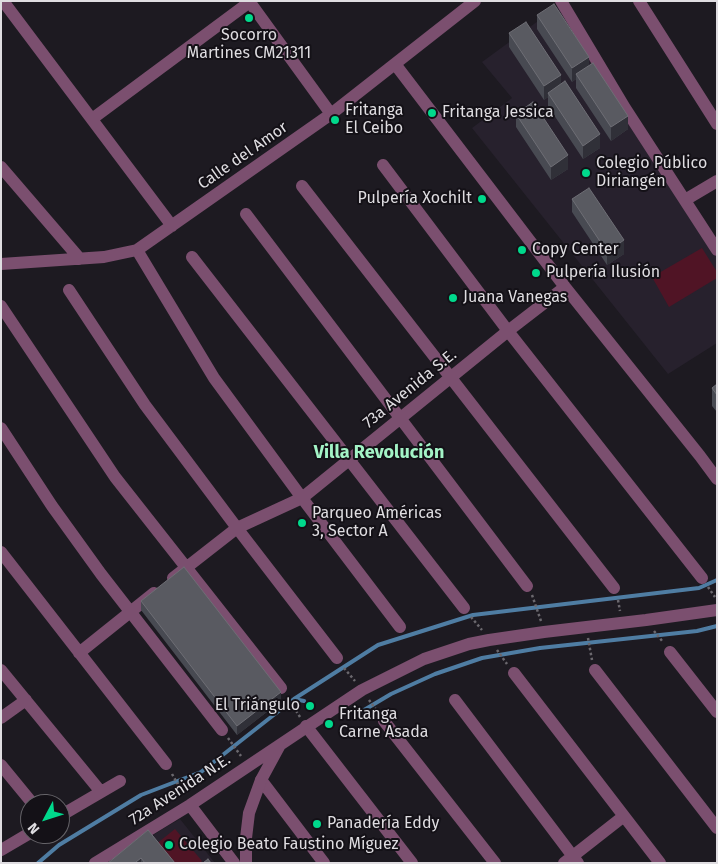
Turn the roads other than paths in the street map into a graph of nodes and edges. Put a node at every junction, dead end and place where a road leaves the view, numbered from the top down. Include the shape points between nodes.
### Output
1 (3, 1) edge
2 (475, 1) edge
3 (562, 1) edge
4 (639, 1) edge
5 (250, 2) edge
6 (395, 64) junction
7 (330, 114) junction
8 (92, 119) junction
9 (717, 124) edge
10 (383, 165) dead end
11 (1, 167) edge
12 (717, 181) edge
13 (302, 186) dead end
14 (684, 200) junction
15 (246, 214) dead end
16 (172, 226) junction
17 (138, 250) junction
18 (717, 250) edge
19 (192, 257) dead end
20 (80, 259) junction
21 (1, 264) edge
22 (565, 287) junction
23 (68, 290) dead end
24 (1, 306) edge
25 (508, 331) junction
26 (450, 378) junction
27 (400, 418) junction
28 (1, 428) edge
29 (349, 459) junction
30 (717, 479) edge
31 (302, 498) junction
32 (237, 528) junction
33 (1, 552) edge
34 (187, 568) junction
35 (703, 580) road end
36 (616, 591) road end
37 (530, 592) road end
38 (716, 604) edge
39 (467, 611) road end
40 (130, 612) junction
41 (400, 627) dead end
42 (666, 647) road end
43 (79, 653) junction
44 (340, 663) road end
45 (511, 669) road end
46 (1, 670) edge
47 (594, 670) dead end
48 (284, 693) road end
49 (26, 700) junction
50 (455, 700) dead end
51 (717, 712) edge
52 (381, 716) road end
53 (1, 718) edge
54 (304, 722) junction
55 (225, 734) road end
56 (281, 743) junction
57 (1, 765) edge
58 (169, 769) road end
59 (261, 780) junction
60 (120, 781) dead end
61 (101, 792) junction
62 (25, 794) edge
63 (187, 800) junction
64 (70, 810) edge
65 (624, 816) junction
66 (717, 828) edge
67 (20, 839) edge
68 (1, 850) edge
69 (572, 860) edge
70 (95, 863) edge
71 (234, 863) edge
72 (246, 863) edge
73 (324, 863) edge
74 (412, 863) edge
75 (495, 863) edge
76 (660, 863) edge

1 - 8 street
2 - 6 street, Calle del Amor
3 - 14 street
4 - 9 street
5 - 7 street
5 - 8 street
6 - 7 street, Calle del Amor
6 - 22 street
7 - 16 street, Calle del Amor
8 - 16 street
10 - 25 street
11 - 20 street
12 - 14 street
13 - 26 street
14 - 18 street
15 - 27 street
16 - 17 street, Calle del Amor
17 - 20 street, Calle del Amor
17 - 31 street via 214,378
19 - 29 street
20 - 21 street, Calle del Amor
22 - 25 street, 73a Avenida S.E.
22 - 30 street
23 - 32 street via 145,405
24 - 34 street via 115,477
25 - 26 street, 73a Avenida S.E.
25 - 35 street
26 - 27 street, 73a Avenida S.E.
26 - 36 street
27 - 29 street, 73a Avenida S.E.
27 - 37 street
28 - 40 street via 52,506
29 - 31 street, 73a Avenida S.E.
29 - 39 street
31 - 32 street, 73a Avenida S.E.
31 - 41 street
32 - 34 street, 73a Avenida S.E.
32 - 44 street
33 - 43 street
34 - 40 street, 73a Avenida S.E.
34 - 48 street
38 - 54 street, 72a Avenida N.E. via 646,620 469,644 424,659
40 - 43 street, 73a Avenida S.E.
40 - 55 street
42 - 51 street
43 - 58 street
45 - 65 street
46 - 49 street
47 - 66 street
49 - 53 street
49 - 61 street
50 - 69 street
52 - 75 street
54 - 56 street, 72a Avenida N.E.
54 - 74 street
56 - 59 street
56 - 63 street, 72a Avenida N.E.
57 - 62 street
59 - 72 street via 249,813
59 - 73 street
60 - 61 street
61 - 64 street
63 - 70 street, 72a Avenida N.E.
63 - 71 street
65 - 69 street
65 - 76 street
67 - 68 street

